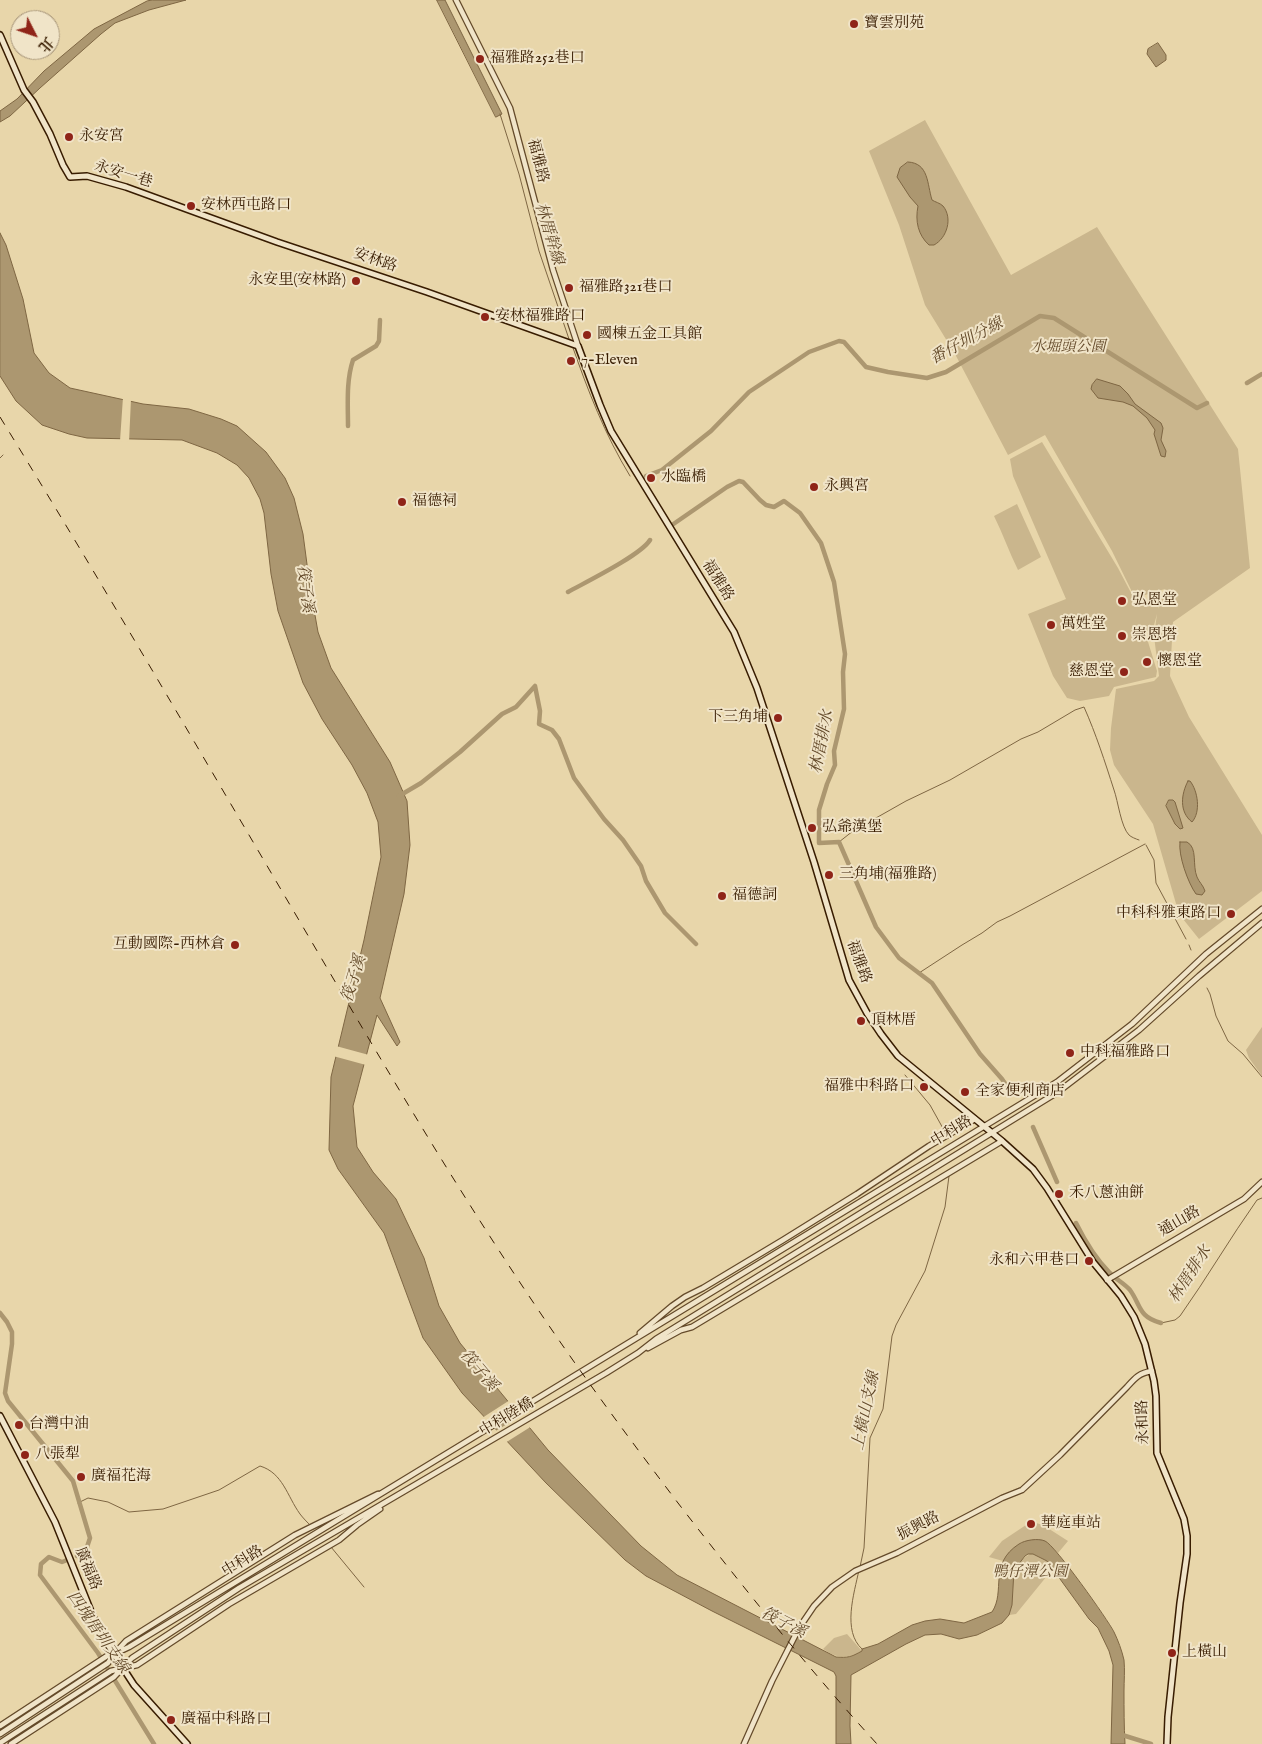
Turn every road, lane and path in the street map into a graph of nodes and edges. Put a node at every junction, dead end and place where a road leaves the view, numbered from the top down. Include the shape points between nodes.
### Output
1 (456, 0) edge
2 (0, 35) edge
3 (163, 201) joint
4 (576, 346) junction
5 (1262, 909) edge
6 (1262, 923) edge
7 (975, 1119) junction
8 (985, 1127) junction
9 (992, 1132) junction
10 (1002, 1141) junction
11 (1262, 1182) edge
12 (1108, 1280) junction
13 (629, 1342) junction
14 (638, 1353) junction
15 (1152, 1371) junction
16 (0, 1416) edge
17 (386, 1491) junction
18 (388, 1502) junction
19 (114, 1654) junction
20 (123, 1668) junction
21 (0, 1726) edge
22 (0, 1734) edge
23 (0, 1743) edge
24 (11, 1744) edge
25 (186, 1744) edge
26 (744, 1744) edge
27 (1167, 1744) edge

1 - 4 street, 福雅路 via 510,108
2 - 3 main road, 永安一巷 via 24,90 70,177 86,176 106,181
3 - 4 main road, 安林路
4 - 7 main road, 福雅路 via 611,431 734,632 757,688 849,980 875,1025 898,1056
5 - 8 street, 中科路 via 1206,954 1132,1024 1057,1082
6 - 9 street, 中科路 via 1106,1057 1058,1092
7 - 8 main road, 福雅路
7 - 13 street, 中科路 via 672,1306
8 - 9 main road, 福雅路
8 - 13 street, 中科路
9 - 10 main road, 福雅路
9 - 14 street, 中科路
10 - 12 main road, 永和路 via 1047,1188 1088,1255
10 - 14 street via 692,1328 681,1330
11 - 12 street, 通山路 via 1244,1199
12 - 15 main road, 永和路 via 1134,1317
13 - 17 street, 中科陸橋
14 - 18 street, 中科陸橋
15 - 26 street, 振興路 via 1136,1376 1022,1490 855,1571 832,1586 799,1628
15 - 27 main road, 永和路 via 1157,1453 1184,1519 1187,1536
16 - 19 main road, 廣福路 via 54,1522 96,1624
17 - 19 street, 中科路
17 - 19 street, 中科路 via 295,1535 126,1641
18 - 20 street, 中科路 via 212,1606 132,1658
18 - 20 street, 中科路 via 339,1540 230,1604 137,1665
19 - 20 main road, 廣福路
19 - 21 street, 中科路
19 - 22 street, 中科路 via 108,1663
20 - 23 street, 中科路 via 111,1671
20 - 24 street, 中科路
20 - 25 main road, 廣福路

